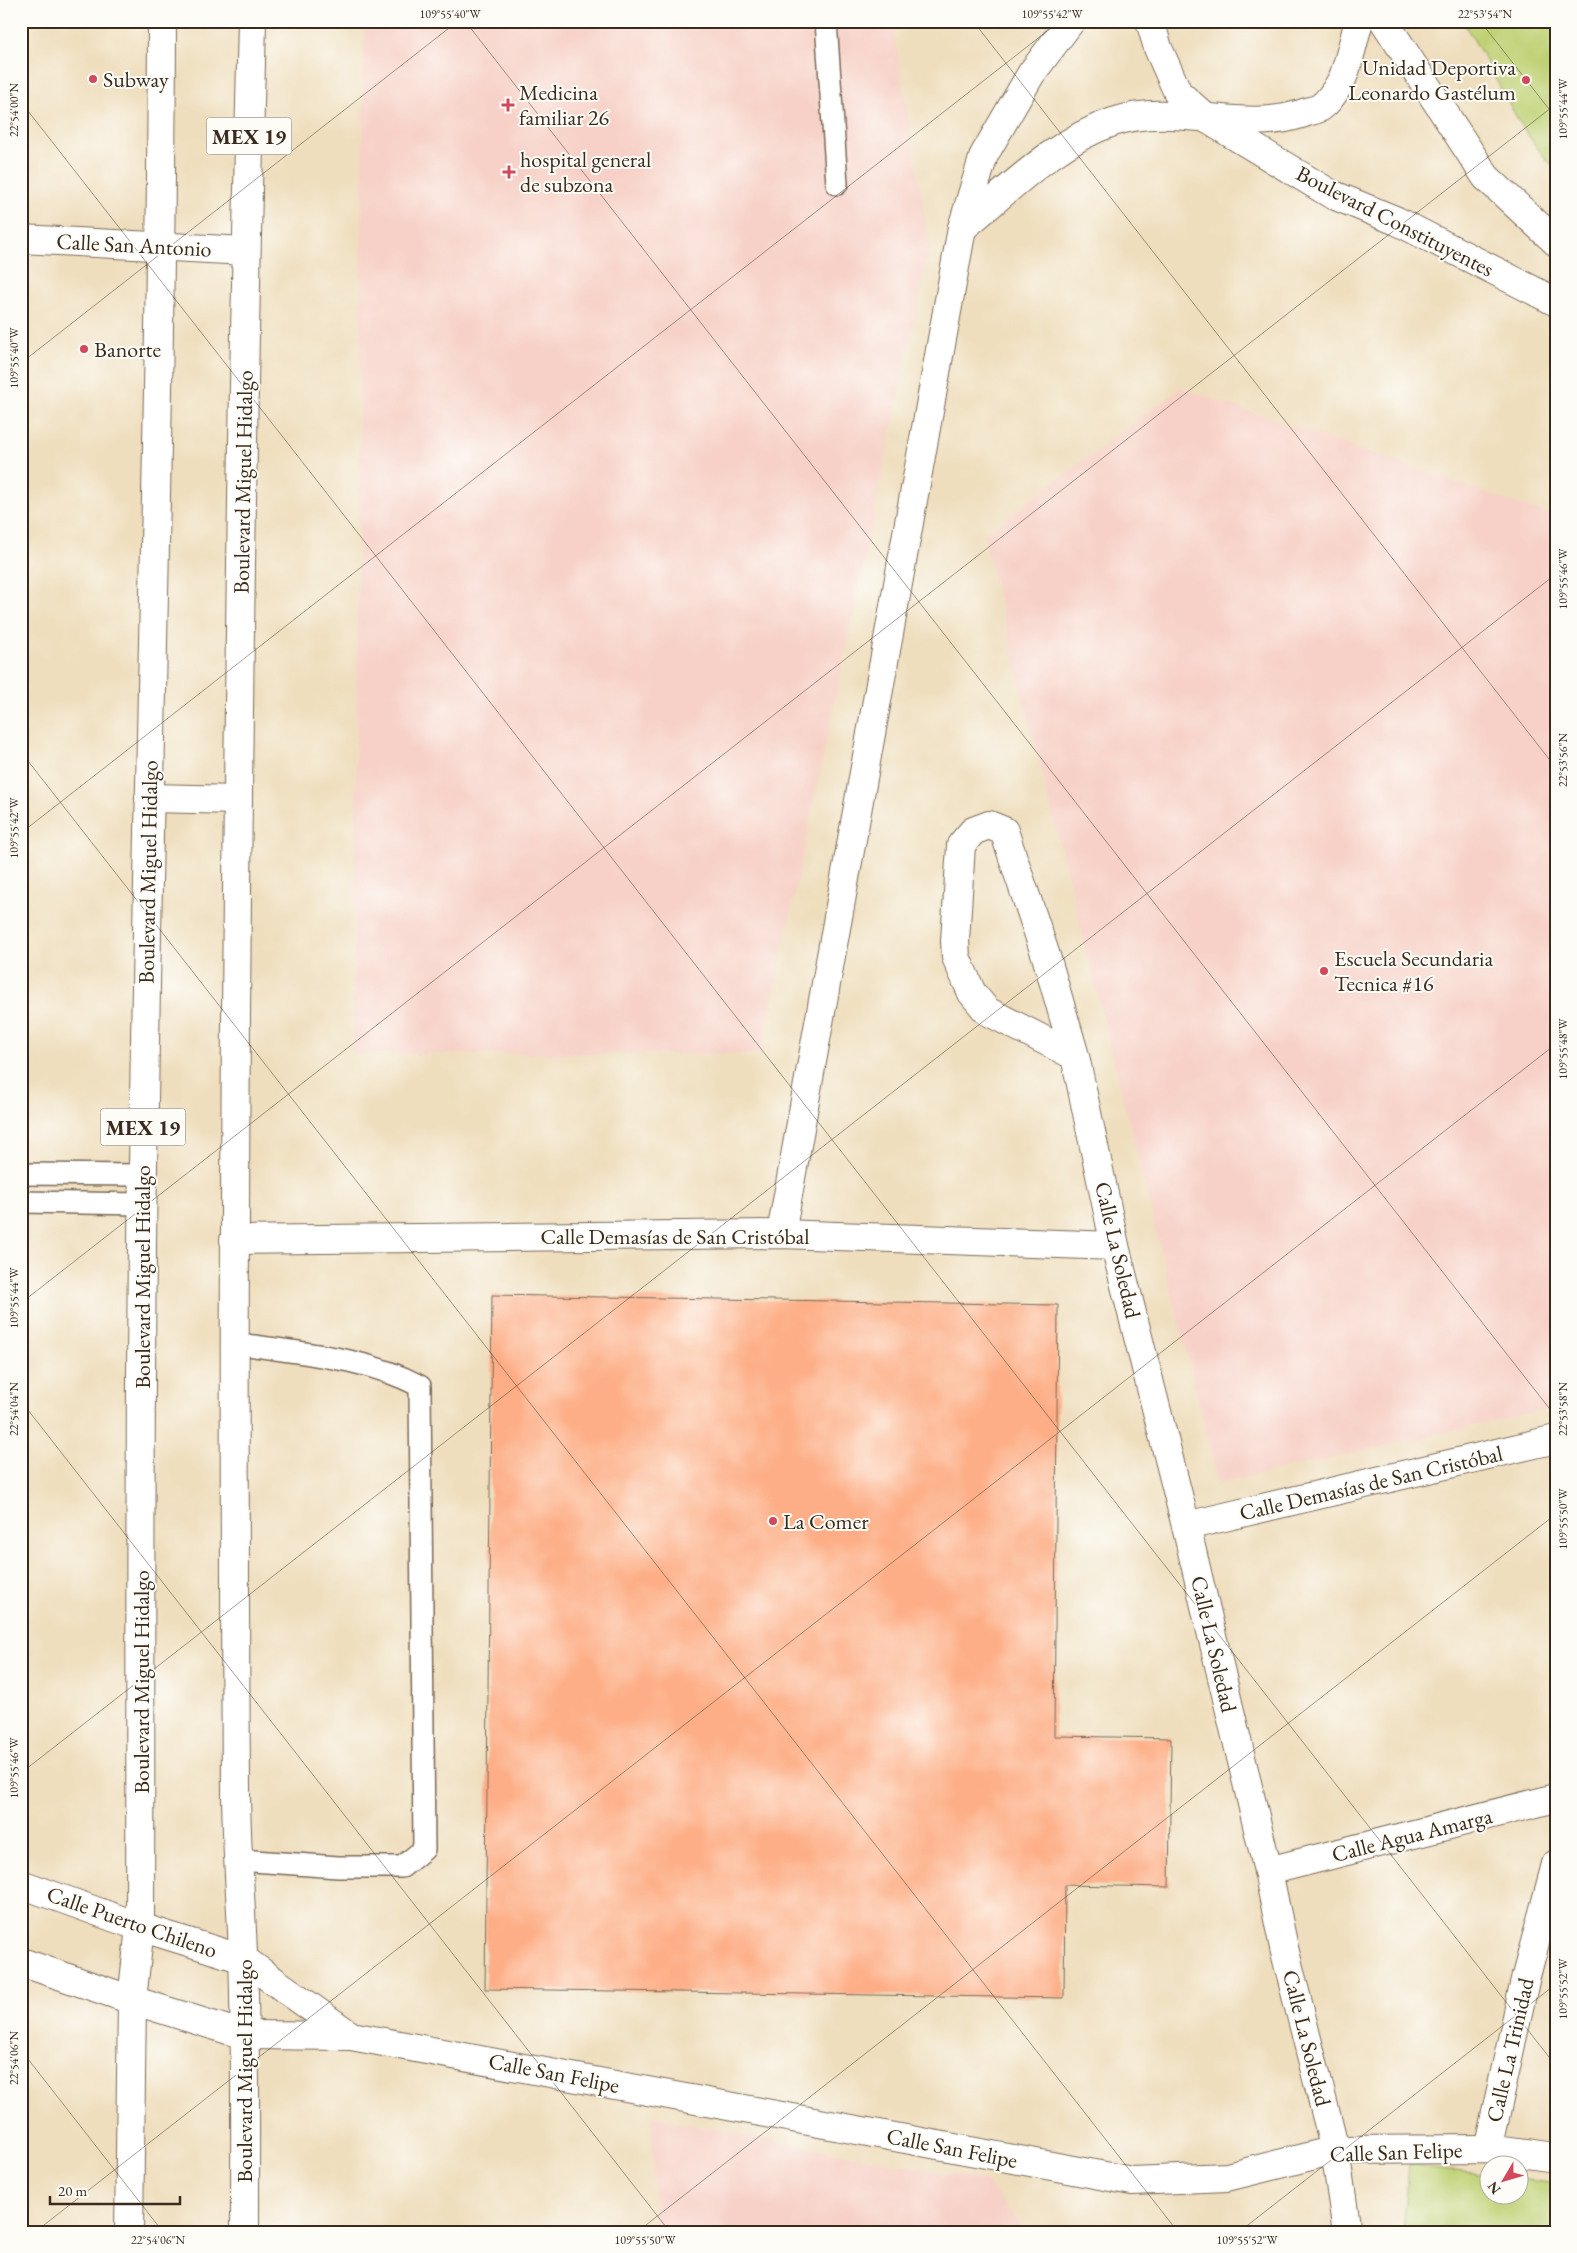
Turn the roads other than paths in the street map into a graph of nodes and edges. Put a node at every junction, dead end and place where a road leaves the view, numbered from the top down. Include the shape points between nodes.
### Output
1 (162, 21) edge
2 (252, 21) edge
3 (826, 21) edge
4 (1150, 21) edge
5 (1359, 21) edge
6 (1384, 21) edge
7 (1070, 22) edge
8 (1207, 119) junction
9 (837, 184) dead end
10 (962, 228) junction
11 (21, 239) edge
12 (1556, 242) edge
13 (161, 247) junction
14 (246, 251) junction
15 (1556, 302) edge
16 (148, 798) junction
17 (238, 800) junction
18 (1075, 1056) junction
19 (21, 1174) edge
20 (142, 1175) junction
21 (21, 1202) edge
22 (142, 1204) junction
23 (781, 1234) junction
24 (234, 1240) junction
25 (1115, 1246) junction
26 (234, 1343) junction
27 (1556, 1439) edge
28 (1186, 1526) junction
29 (1556, 1798) edge
30 (239, 1860) junction
31 (1556, 1864) edge
32 (1268, 1871) junction
33 (21, 1884) edge
34 (140, 1927) junction
35 (243, 1958) junction
36 (21, 1962) edge
37 (132, 2000) junction
38 (244, 2035) junction
39 (351, 2036) junction
40 (1488, 2149) junction
41 (1335, 2150) junction
42 (1556, 2158) edge
43 (129, 2232) edge
44 (245, 2232) edge
45 (1348, 2232) edge

1 - 13 street, Boulevard Miguel Hidalgo / MEX 19
2 - 14 street, Boulevard Miguel Hidalgo / MEX 19
3 - 9 lane
4 - 8 street, Boulevard Constituyentes via 1178,93
5 - 8 street via 1342,81 1322,106 1284,120
6 - 12 street via 1486,177
7 - 10 street via 1031,74 984,154
8 - 10 street via 1178,114 1144,115 1080,135 1039,163
8 - 15 street, Boulevard Constituyentes via 1331,194 1397,221
10 - 23 street
11 - 13 street, Calle San Antonio
13 - 14 street, Calle San Antonio
13 - 16 street, Boulevard Miguel Hidalgo / MEX 19
14 - 17 street, Boulevard Miguel Hidalgo / MEX 19
16 - 17 street
16 - 20 street, Boulevard Miguel Hidalgo / MEX 19
17 - 24 street, Boulevard Miguel Hidalgo / MEX 19
18 - 18 street, Calle La Soledad via 1046,956 1004,832 989,825 974,831 961,844 955,941 956,956 972,993 987,1011
18 - 25 street, Calle La Soledad
19 - 20 lane
20 - 22 street, Boulevard Miguel Hidalgo / MEX 19
21 - 22 lane
22 - 34 street, Boulevard Miguel Hidalgo / MEX 19
23 - 24 street, Calle Demasías de San Cristóbal
23 - 25 street, Calle Demasías de San Cristóbal
24 - 26 street, Boulevard Miguel Hidalgo / MEX 19
25 - 28 street, Calle La Soledad
26 - 30 street, Boulevard Miguel Hidalgo / MEX 19
26 - 30 lane via 373,1366 420,1386 424,1849 402,1867 338,1867
27 - 28 street, Calle Demasías de San Cristóbal
28 - 32 street, Calle La Soledad
29 - 32 street, Calle Agua Amarga
30 - 35 street, Boulevard Miguel Hidalgo / MEX 19
31 - 40 street, Calle La Trinidad via 1526,1976
32 - 41 street, Calle La Soledad
33 - 34 street, Calle Puerto Chileno
34 - 35 street, Calle Puerto Chileno
34 - 37 street, Boulevard Miguel Hidalgo / MEX 19
35 - 38 street, Boulevard Miguel Hidalgo / MEX 19
35 - 39 street, Calle Puerto Chileno
36 - 37 street
37 - 38 street
37 - 43 street, Boulevard Miguel Hidalgo / MEX 19
38 - 39 street, Calle San Felipe
38 - 44 street, Boulevard Miguel Hidalgo / MEX 19
39 - 41 street, Calle San Felipe via 1132,2181 1228,2177
40 - 41 street, Calle San Felipe
40 - 42 street, Calle San Felipe
41 - 45 street, Calle La Soledad

